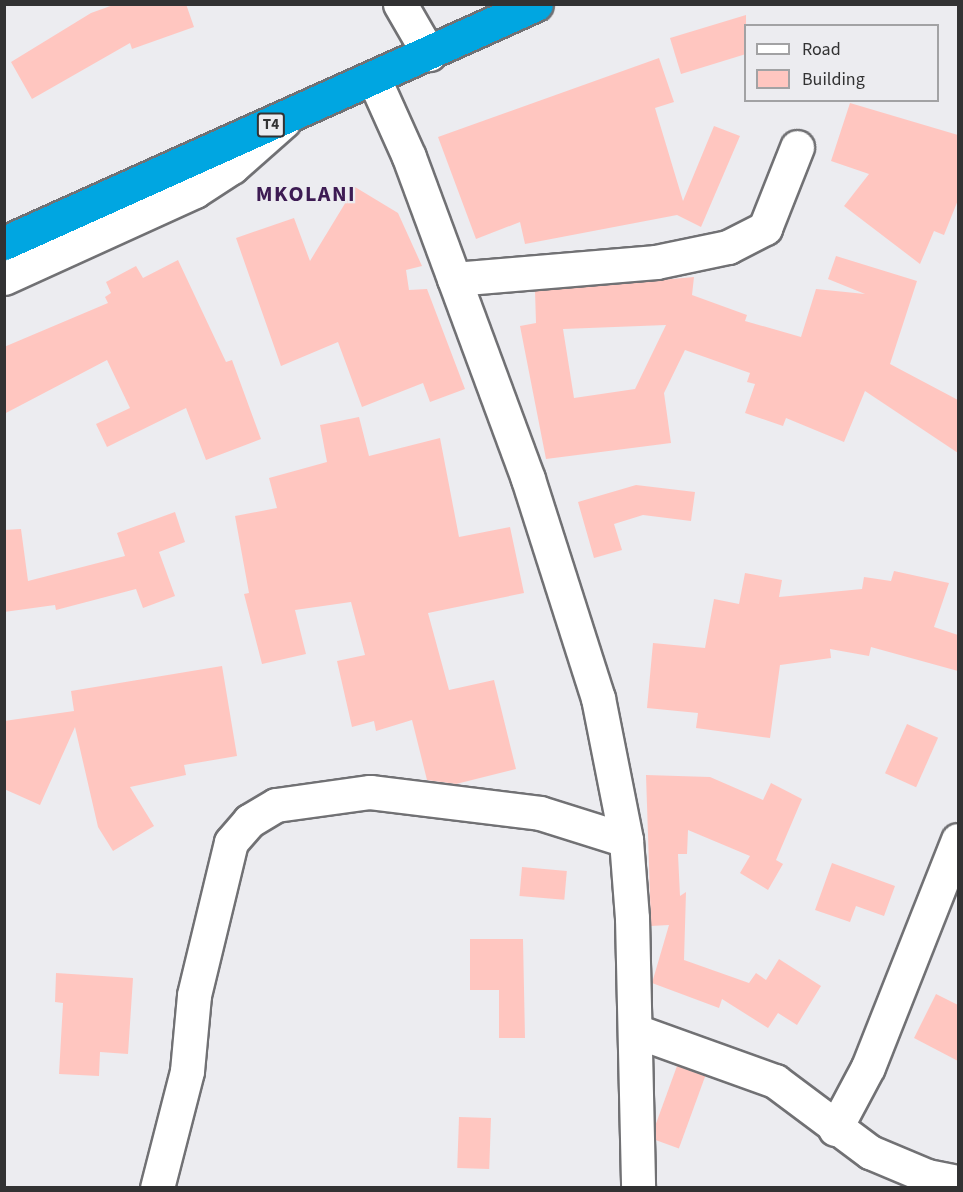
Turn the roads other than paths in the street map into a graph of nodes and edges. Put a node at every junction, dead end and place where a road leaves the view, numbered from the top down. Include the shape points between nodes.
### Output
1 (399, 4) edge
2 (536, 4) edge
3 (429, 54) junction
4 (374, 79) junction
5 (287, 118) junction
6 (797, 147) dead end
7 (4, 243) edge
8 (4, 278) edge
9 (454, 279) junction
10 (626, 840) junction
11 (958, 840) edge
12 (636, 1031) junction
13 (835, 1130) junction
14 (958, 1182) edge
15 (156, 1188) edge
16 (638, 1188) edge

1 - 3 street
2 - 3 highway, T4
3 - 4 highway, T4
4 - 5 highway, T4
4 - 9 street
5 - 7 highway, T4
5 - 8 street via 232,167 195,191
6 - 9 street via 765,228 728,247 656,262
9 - 10 street via 528,478 598,698
10 - 12 street
10 - 15 street via 540,813 370,792 276,805 249,821 231,842 194,995 187,1071
11 - 13 street via 868,1067
12 - 13 street via 775,1081
12 - 16 street
13 - 14 street via 879,1156

